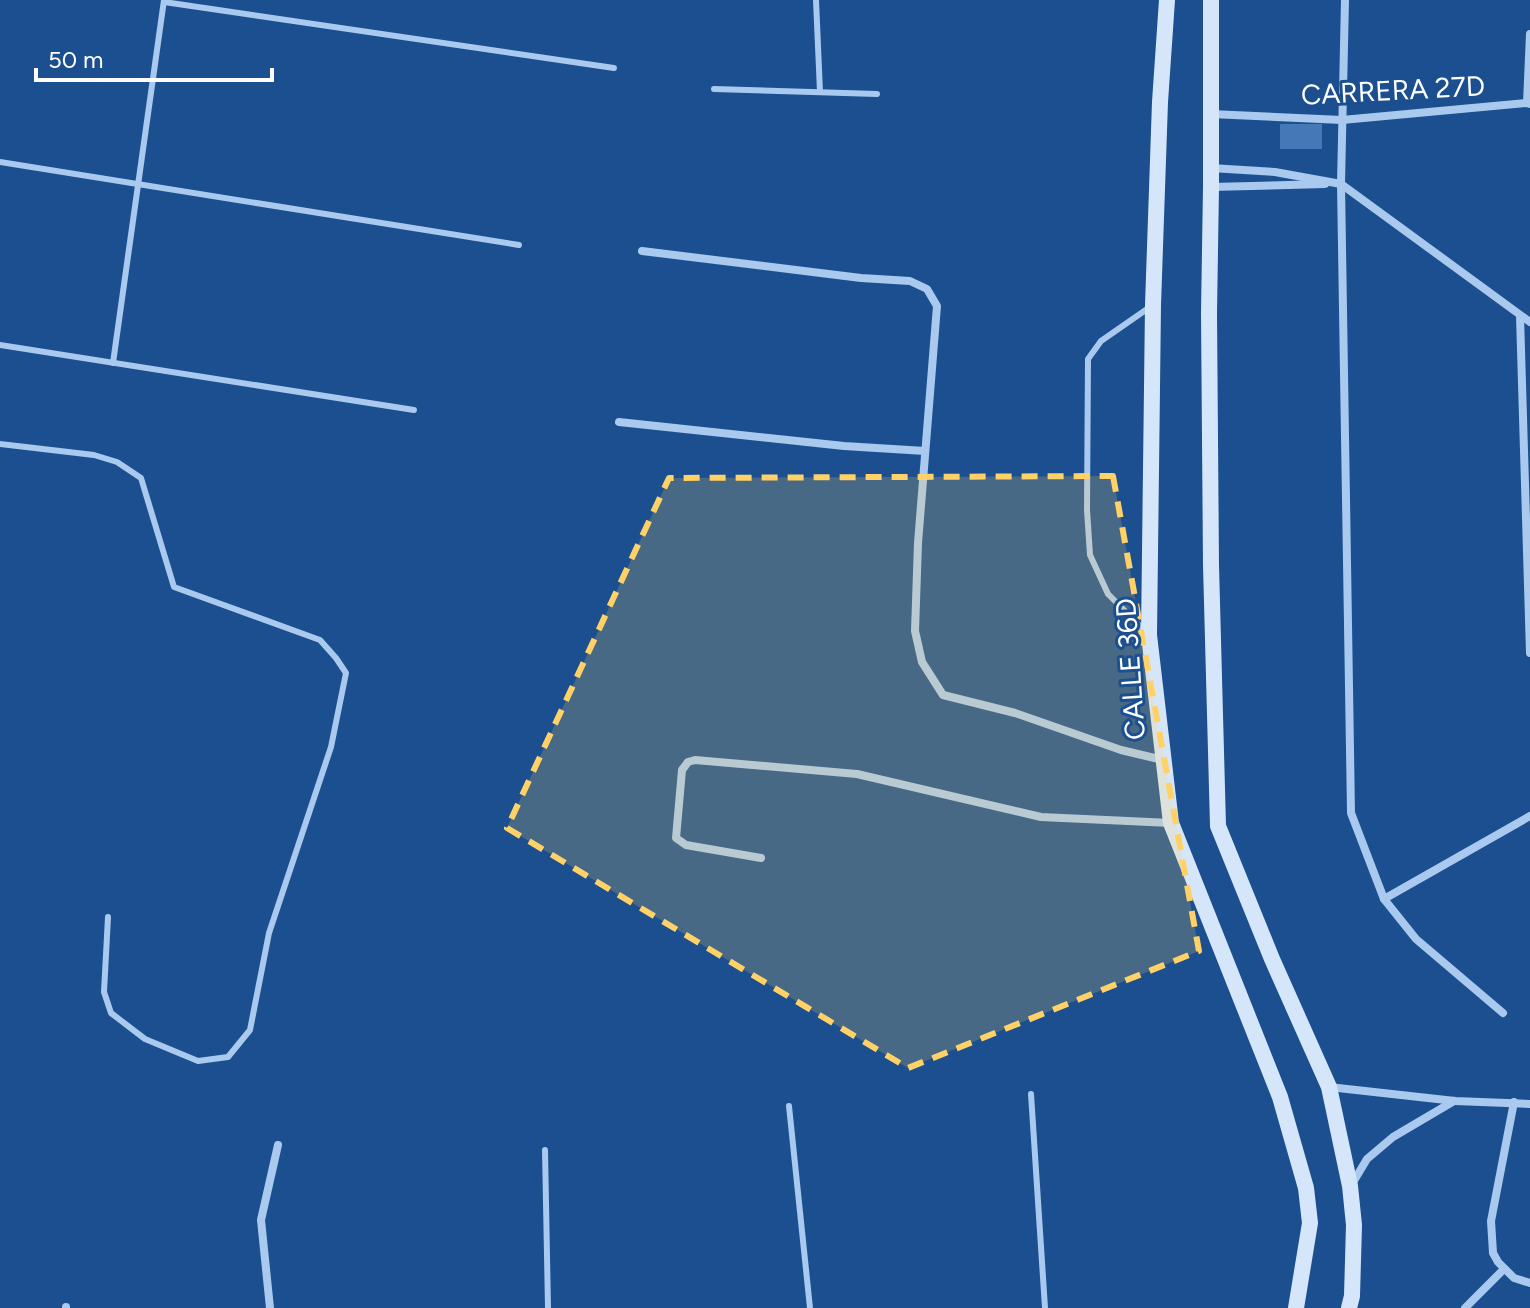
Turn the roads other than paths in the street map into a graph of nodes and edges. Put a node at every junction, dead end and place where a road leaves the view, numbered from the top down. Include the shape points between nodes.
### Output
1 (816, 0) edge
2 (1167, 0) edge
3 (1211, 0) edge
4 (1345, 0) edge
5 (164, 1) edge
6 (1530, 34) edge
7 (614, 68) dead end
8 (714, 89) dead end
9 (820, 92) junction
10 (877, 94) dead end
11 (1529, 104) edge
12 (1211, 114) junction
13 (1342, 120) junction
14 (0, 162) edge
15 (1211, 168) junction
16 (138, 184) junction
17 (1341, 184) junction
18 (1211, 187) junction
19 (519, 245) dead end
20 (642, 251) dead end
21 (1153, 305) junction
22 (1520, 316) junction
23 (1530, 322) edge
24 (0, 345) edge
25 (113, 363) junction
26 (414, 410) dead end
27 (619, 422) dead end
28 (0, 444) edge
29 (925, 451) junction
30 (1149, 635) junction
31 (1530, 653) edge
32 (1163, 760) junction
33 (1530, 816) edge
34 (1171, 823) junction
35 (761, 858) dead end
36 (1384, 899) junction
37 (108, 917) dead end
38 (1503, 1013) dead end
39 (1329, 1087) junction
40 (1031, 1094) dead end
41 (1455, 1101) junction
42 (1514, 1102) junction
43 (1530, 1104) edge
44 (789, 1106) dead end
45 (278, 1145) dead end
46 (545, 1150) dead end
47 (1350, 1186) junction
48 (1504, 1269) junction
49 (1530, 1283) edge
50 (270, 1308) edge
51 (548, 1308) edge
52 (810, 1308) edge
53 (1045, 1308) edge
54 (1296, 1308) edge
55 (1349, 1308) edge
56 (1465, 1308) edge

1 - 9 lane
2 - 21 main road, CALLE 36D
3 - 12 main road
4 - 13 street
5 - 7 lane
5 - 16 lane
6 - 11 street
8 - 9 lane
9 - 10 lane
11 - 13 street, CARRERA 27D
12 - 13 street, CARRERA 27D
12 - 15 main road
13 - 17 street
14 - 16 lane
15 - 17 street
15 - 18 main road
16 - 19 lane
16 - 25 lane
17 - 18 street
17 - 22 street
17 - 36 street via 1351,813
18 - 39 main road via 1211,565 1218,826
20 - 29 street via 910,281 927,289 937,306
21 - 30 main road, CALLE 36D
21 - 30 lane via 1101,341 1088,359 1090,555 1108,594
22 - 23 street
22 - 31 street
24 - 25 lane
25 - 26 lane
27 - 29 street
28 - 37 lane via 117,462 141,478 174,587 320,640 346,673 331,747 269,933 250,1030 228,1057 198,1061 145,1039 111,1013 104,992
29 - 32 street via 915,631 922,662 943,695
30 - 32 main road, CALLE 36D
32 - 34 main road, CALLE 36D
33 - 36 street
34 - 35 street via 1041,817 857,774 688,762 682,770 676,838 686,845
34 - 54 main road, CALLE 36D via 1280,1097 1306,1188 1310,1223
36 - 38 street via 1416,939
39 - 41 street
39 - 47 main road
40 - 53 lane
41 - 42 street
41 - 47 street via 1385,1144 1367,1159
42 - 43 street
42 - 48 street via 1491,1221 1493,1253
44 - 52 lane
45 - 50 street via 261,1220
46 - 51 lane
47 - 55 main road via 1354,1225
48 - 49 street
48 - 56 street

